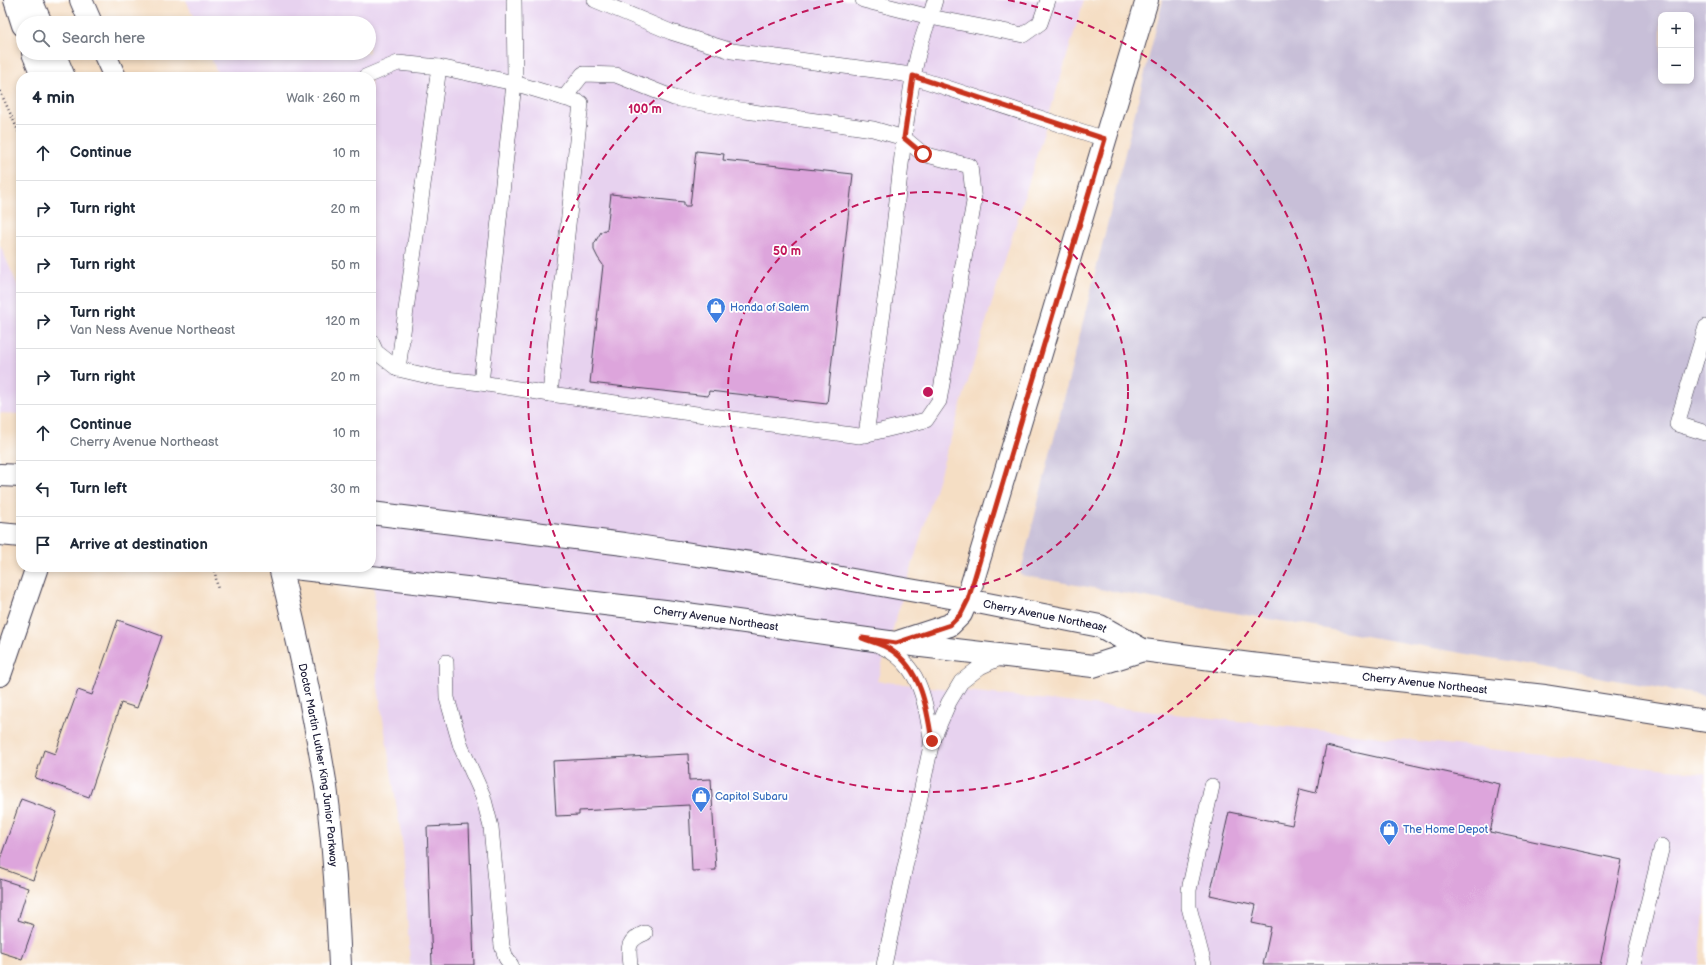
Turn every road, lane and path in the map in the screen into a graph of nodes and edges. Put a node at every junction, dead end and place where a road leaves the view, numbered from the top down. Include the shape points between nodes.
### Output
1 (15, 0) edge
2 (31, 0) edge
3 (81, 0) edge
4 (514, 0) edge
5 (594, 0) edge
6 (863, 0) edge
7 (935, 0) edge
8 (1048, 0) edge
9 (1147, 0) edge
10 (20, 16) edge
11 (38, 16) edge
12 (88, 16) edge
13 (930, 17) junction
14 (36, 60) edge
15 (57, 60) edge
16 (107, 60) edge
17 (439, 67) junction
18 (41, 72) edge
19 (62, 72) edge
20 (113, 72) edge
21 (376, 72) edge
22 (913, 76) junction
23 (514, 83) junction
24 (0, 91) edge
25 (564, 98) junction
26 (16, 126) edge
27 (904, 138) junction
28 (1105, 139) junction
29 (1706, 327) edge
30 (376, 352) edge
31 (398, 369) junction
32 (481, 383) junction
33 (550, 394) junction
34 (1706, 432) edge
35 (866, 435) junction
36 (0, 474) edge
37 (16, 476) edge
38 (376, 514) edge
39 (0, 534) edge
40 (16, 536) edge
41 (35, 572) edge
42 (215, 572) edge
43 (281, 572) edge
44 (328, 572) edge
45 (218, 590) dead end
46 (968, 600) junction
47 (862, 638) junction
48 (896, 643) junction
49 (1144, 650) junction
50 (1004, 656) junction
51 (446, 662) dead end
52 (0, 675) edge
53 (1706, 721) edge
54 (932, 741) junction
55 (1212, 786) dead end
56 (1662, 846) dead end
57 (645, 933) dead end
58 (340, 965) edge
59 (511, 965) edge
60 (630, 965) edge
61 (884, 965) edge
62 (1204, 965) edge
63 (1633, 965) edge

1 - 10 main road
2 - 11 main road
3 - 12 main road
4 - 23 lane
5 - 22 lane via 671,32 732,51
6 - 13 lane
7 - 13 lane
8 - 13 lane via 1040,23 1023,35
9 - 28 main road
13 - 22 lane
14 - 18 main road
15 - 19 main road
16 - 20 main road
17 - 21 lane via 398,63
17 - 23 lane
17 - 31 lane
22 - 27 lane
22 - 28 lane
23 - 25 lane
23 - 32 lane
24 - 26 path
25 - 27 lane via 584,74 616,75 674,98 746,111 873,128
25 - 33 lane via 581,104
27 - 35 lane
27 - 35 lane via 923,154 970,166 974,202 939,401 926,420
28 - 46 main road
29 - 34 lane via 1677,424
30 - 31 lane
31 - 32 lane via 437,378
32 - 33 lane
33 - 35 lane
36 - 37 main road
38 - 46 main road, Cherry Avenue Northeast via 632,545
39 - 40 main road
41 - 52 main road
42 - 45 path
43 - 58 main road, Doctor Martin Luther King Junior Parkway via 306,678 326,787 336,883
44 - 47 main road, Cherry Avenue Northeast via 665,611
46 - 48 main road via 961,614 950,625
46 - 49 main road, Cherry Avenue Northeast via 1100,626
47 - 48 main road, Cherry Avenue Northeast
47 - 54 lane via 891,650 908,665 928,709
48 - 50 main road, Cherry Avenue Northeast
49 - 50 main road, Cherry Avenue Northeast via 1093,666
49 - 53 main road, Cherry Avenue Northeast via 1545,696
50 - 54 lane via 980,667 961,682
51 - 59 lane via 447,698 461,746 483,796 491,827 502,946
54 - 61 lane
55 - 62 lane via 1189,890 1189,907
56 - 63 lane
57 - 60 lane via 634,938 628,949

